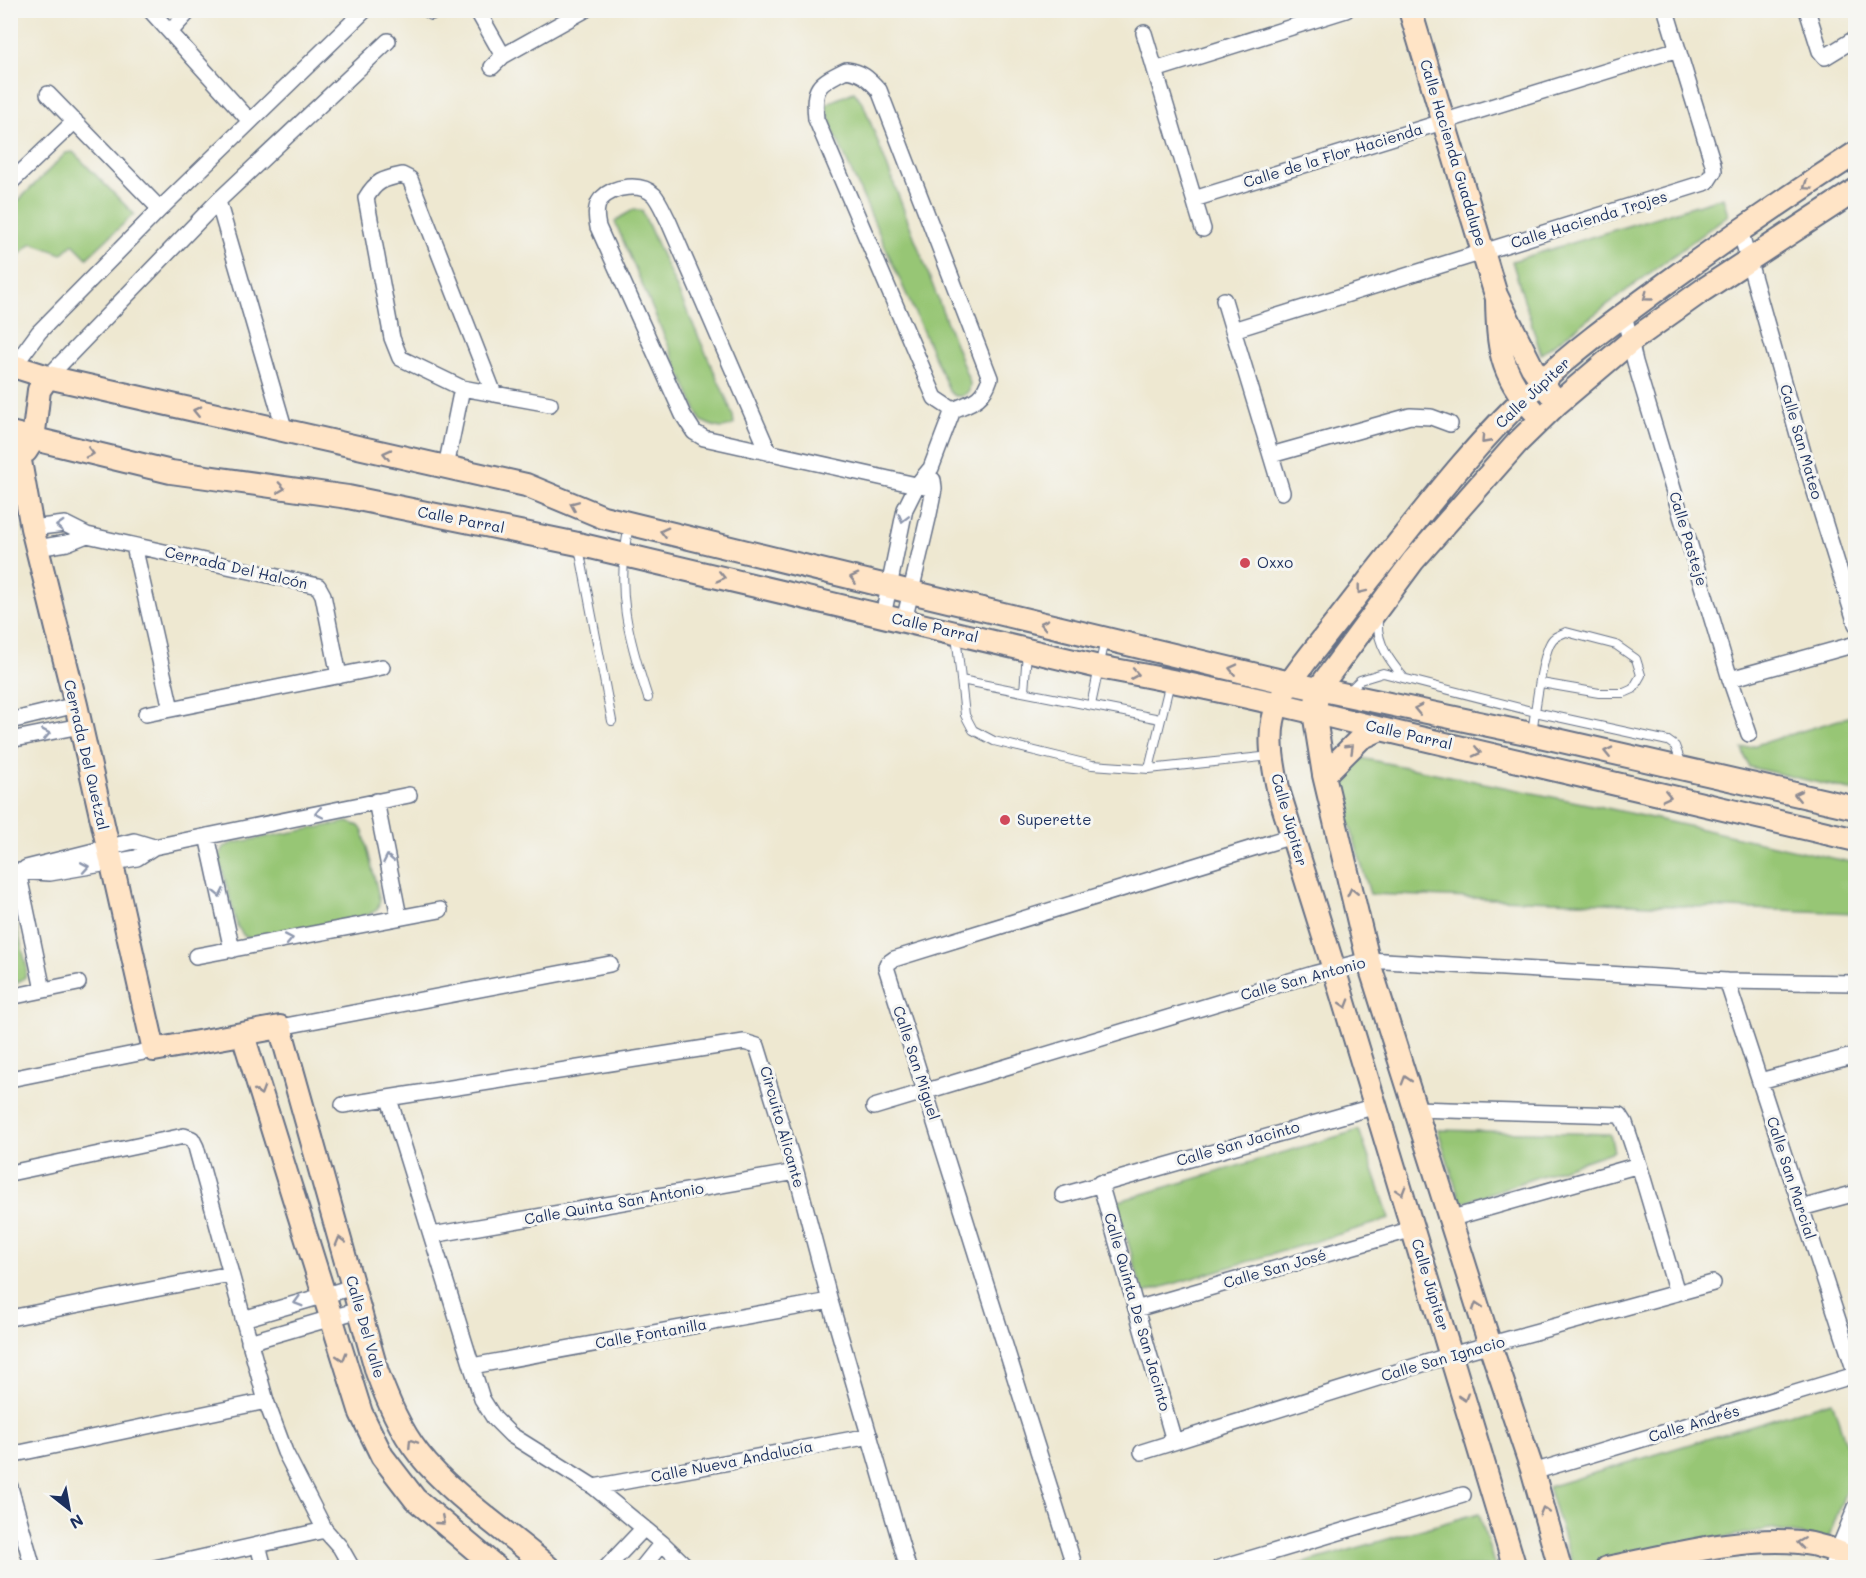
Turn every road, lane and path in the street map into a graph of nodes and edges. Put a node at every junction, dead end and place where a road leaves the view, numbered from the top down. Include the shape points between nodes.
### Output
1 (150, 10) edge
2 (190, 10) edge
3 (365, 10) edge
4 (477, 10) edge
5 (585, 10) edge
6 (1346, 10) edge
7 (1410, 10) edge
8 (1807, 10) edge
9 (1667, 14) dead end
10 (170, 32) junction
11 (1143, 33) dead end
12 (1856, 39) edge
13 (388, 41) dead end
14 (1678, 50) junction
15 (1155, 70) junction
16 (48, 94) dead end
17 (75, 121) junction
18 (250, 121) junction
19 (1444, 122) junction
20 (1856, 153) edge
21 (10, 183) edge
22 (1856, 190) edge
23 (1194, 199) junction
24 (218, 201) junction
25 (160, 209) junction
26 (1203, 229) dead end
27 (1740, 230) junction
28 (1483, 252) junction
29 (1748, 260) junction
30 (1496, 296) junction
31 (1224, 300) dead end
32 (1624, 314) junction
33 (1233, 330) junction
34 (1630, 342) junction
35 (12, 370) edge
36 (48, 376) junction
37 (1541, 381) junction
38 (462, 388) junction
39 (494, 394) junction
40 (1523, 399) junction
41 (1558, 403) junction
42 (550, 404) dead end
43 (953, 410) junction
44 (1540, 419) junction
45 (1450, 424) dead end
46 (285, 431) junction
47 (10, 433) edge
48 (22, 439) edge
49 (769, 453) junction
50 (1271, 455) junction
51 (446, 467) junction
52 (931, 468) junction
53 (916, 485) junction
54 (934, 489) junction
55 (1282, 492) dead end
56 (630, 524) junction
57 (87, 535) junction
58 (35, 538) junction
59 (578, 544) junction
60 (134, 546) junction
61 (623, 554) junction
62 (900, 590) junction
63 (1380, 604) junction
64 (894, 619) junction
65 (1856, 624) edge
66 (956, 634) junction
67 (1105, 638) junction
68 (1856, 644) edge
69 (1028, 650) junction
70 (382, 667) dead end
71 (1099, 667) junction
72 (339, 676) junction
73 (1730, 678) junction
74 (961, 680) junction
75 (1170, 680) junction
76 (1405, 680) junction
77 (1290, 683) junction
78 (1540, 683) junction
79 (1319, 688) junction
80 (1024, 692) junction
81 (1346, 693) junction
82 (648, 698) dead end
83 (1091, 705) junction
84 (1277, 705) junction
85 (171, 709) junction
86 (1314, 712) junction
87 (146, 714) dead end
88 (78, 715) junction
89 (1160, 719) junction
90 (10, 721) edge
91 (612, 721) dead end
92 (1533, 723) junction
93 (1381, 729) junction
94 (1749, 734) dead end
95 (10, 740) edge
96 (1272, 756) junction
97 (1149, 769) junction
98 (1324, 775) junction
99 (409, 795) dead end
100 (376, 801) junction
101 (1856, 808) edge
102 (207, 836) junction
103 (1292, 836) junction
104 (1856, 840) edge
105 (109, 855) junction
106 (14, 872) edge
107 (440, 910) dead end
108 (399, 917) junction
109 (232, 950) junction
110 (196, 956) dead end
111 (1368, 960) junction
112 (610, 964) dead end
113 (1334, 969) junction
114 (1727, 981) junction
115 (78, 983) dead end
116 (1856, 983) edge
117 (43, 990) junction
118 (10, 997) edge
119 (280, 1027) junction
120 (243, 1035) junction
121 (154, 1050) junction
122 (1856, 1055) edge
123 (10, 1079) edge
124 (1760, 1081) junction
125 (925, 1092) junction
126 (389, 1099) junction
127 (343, 1105) dead end
128 (1376, 1106) junction
129 (874, 1107) dead end
130 (1414, 1109) junction
131 (1639, 1165) junction
132 (796, 1172) junction
133 (10, 1173) edge
134 (1100, 1184) junction
135 (1856, 1193) edge
136 (1063, 1195) dead end
137 (1801, 1208) junction
138 (1449, 1219) junction
139 (1413, 1229) junction
140 (432, 1235) junction
141 (230, 1274) junction
142 (1713, 1283) dead end
143 (353, 1287) junction
144 (1677, 1293) junction
145 (323, 1295) junction
146 (830, 1301) junction
147 (1136, 1309) junction
148 (359, 1310) junction
149 (10, 1318) edge
150 (243, 1318) junction
151 (330, 1318) junction
152 (1850, 1337) edge
153 (249, 1342) junction
154 (1490, 1345) junction
155 (1451, 1355) junction
156 (472, 1366) junction
157 (1855, 1375) edge
158 (266, 1401) junction
159 (870, 1436) junction
160 (1174, 1441) junction
161 (1142, 1452) dead end
162 (10, 1455) edge
163 (1533, 1472) junction
164 (10, 1487) edge
165 (594, 1487) junction
166 (1462, 1495) dead end
167 (1856, 1507) edge
168 (644, 1528) junction
169 (325, 1530) junction
170 (662, 1543) junction
171 (258, 1545) junction
172 (1841, 1560) edge
173 (33, 1568) edge
174 (155, 1568) edge
175 (264, 1568) edge
176 (352, 1568) edge
177 (496, 1568) edge
178 (549, 1568) edge
179 (606, 1568) edge
180 (642, 1568) edge
181 (688, 1568) edge
182 (908, 1568) edge
183 (1075, 1568) edge
184 (1219, 1568) edge
185 (1515, 1568) edge
186 (1560, 1568) edge
187 (1606, 1568) edge

1 - 10 street
2 - 10 street
3 - 18 street
4 - 5 street via 498,62
6 - 15 street
7 - 19 street, Calle Hacienda Guadalupe
8 - 12 street via 1825,57
9 - 14 street, Calle Hacienda Trojes
10 - 18 street
11 - 15 street
13 - 24 street
14 - 19 street, Calle de la Flor Hacienda
14 - 28 street, Calle Hacienda Trojes via 1713,164 1714,171 1707,182
15 - 23 street
16 - 17 street
17 - 21 street
17 - 25 street
18 - 25 street
19 - 23 street, Calle de la Flor Hacienda
19 - 28 street, Calle Hacienda Guadalupe
20 -> 27 street, Calle Júpiter
22 - 29 street, Calle Júpiter
23 - 26 street
24 - 36 street
24 - 46 street
25 - 35 street via 39,332
27 - 29 street, Calle San Mateo
27 -> 32 street, Calle Júpiter
28 - 30 street, Calle Hacienda Guadalupe
28 - 33 street, Calle Hacienda Trojes
29 - 34 street, Calle Júpiter
29 - 65 street, Calle San Mateo
30 - 37 street, Calle Hacienda Guadalupe
30 - 40 street, Calle Hacienda Guadalupe via 1503,362
31 - 33 street
32 - 34 street, Calle Pasteje
32 - 37 street, Calle Júpiter
33 - 50 street
34 - 41 street, Calle Júpiter
34 - 73 street, Calle Pasteje
35 - 36 street, Calle Parral
46 -> 36 street, Calle Parral
36 - 48 street
37 - 40 street, Calle Júpiter
37 - 41 street, Calle Hacienda Guadalupe
38 - 39 street
38 - 39 street via 399,358 366,198 373,186 385,178 402,175 410,179
38 - 51 street
39 - 42 street
40 - 44 street, Calle Hacienda Guadalupe
40 -> 77 street, Calle Júpiter via 1428,507
41 - 44 street, Calle Júpiter
43 - 43 street via 935,398 816,119 814,98 823,81 846,70 866,75 879,90 990,378 977,400
43 - 52 street
44 - 63 street, Calle Júpiter
45 - 50 street via 1431,417 1410,416
51 -> 46 street, Calle Parral
47 - 48 street, Calle Parral
48 - 58 street, Cerrada Del Quetzal via 20,461
48 -> 59 street, Calle Parral via 171,472 348,497
49 - 49 street via 704,438 687,423 598,227 600,200 614,191 638,187 654,195
49 - 53 street
50 - 55 street
56 -> 51 street, Calle Parral via 526,485
52 - 53 street
52 - 54 street
53 - 54 street
53 -> 62 street via 905,509
54 - 62 street
56 - 61 lane
62 -> 56 street, Calle Parral
57 - 58 street via 67,543
57 -> 58 street, Cerrada Del Halcón via 65,524
57 - 60 street, Cerrada Del Halcón
58 - 88 street, Cerrada Del Quetzal
59 - 61 street, Calle Parral
59 - 91 lane
60 - 72 street, Cerrada Del Halcón via 318,586
60 - 85 street
61 -> 64 street, Calle Parral
61 - 82 lane via 626,622
62 - 64 street
62 - 64 street
67 -> 62 street, Calle Parral
63 - 76 lane via 1377,630 1388,657
63 - 79 street, Calle Júpiter
64 - 66 street, Calle Parral
66 - 69 street, Calle Parral
66 - 74 lane
67 - 71 lane
77 -> 67 street, Calle Parral
68 - 73 street
69 - 71 street, Calle Parral
69 - 80 lane
70 - 72 street
71 -> 75 street, Calle Parral
71 - 83 lane
72 - 85 street
73 - 94 street, Calle Pasteje
74 - 80 lane
74 - 97 lane via 965,715 973,730 994,741 1092,765
75 - 84 street, Calle Parral
75 - 89 lane
76 - 81 lane via 1374,674
76 - 92 lane
77 - 79 street, Calle Parral
77 - 84 street, Calle Júpiter
78 - 78 lane via 1624,693 1633,689 1641,675 1636,659 1616,645 1566,632 1553,639 1546,651
78 - 92 lane
79 - 81 street, Calle Parral
79 - 86 street, Calle Júpiter
80 - 83 lane
92 -> 81 street, Calle Parral
83 - 89 lane
84 - 86 street, Calle Parral
84 - 96 street, Calle Júpiter
85 - 87 street
86 - 93 street, Calle Parral
86 - 98 street, Calle Júpiter
88 - 90 street
95 -> 88 street
88 - 105 street, Cerrada Del Quetzal
89 - 97 lane
101 -> 92 street, Calle Parral via 1683,769
98 -> 93 street via 1361,738
93 -> 104 street, Calle Parral
96 - 97 lane
96 - 103 street, Calle Júpiter
111 -> 98 street, Calle Júpiter
99 - 100 street
100 -> 102 street
108 -> 100 street
102 - 105 street via 154,847 134,841
102 -> 109 street
103 - 113 street, Calle Júpiter
103 - 125 street, Calle San Miguel via 889,962 886,967
105 - 106 street
105 - 121 street, Cerrada Del Quetzal
106 - 117 street
107 - 108 street
109 -> 108 street
109 - 110 street
111 - 113 street, Calle San Antonio
111 - 114 street, Calle San Antonio
130 -> 111 street, Calle Júpiter
112 - 119 street
113 - 125 street, Calle San Antonio
113 -> 128 street, Calle Júpiter
114 - 116 street, Calle San Antonio
114 - 124 street, Calle San Marcial
115 - 117 street
117 - 118 street
119 - 120 street
143 -> 119 street, Calle Del Valle
120 - 121 street
120 -> 145 street, Calle Del Valle
121 - 123 street
122 - 124 street
124 - 137 street, Calle San Marcial
125 - 129 street, Calle San Antonio
125 - 183 street, Calle San Miguel
126 - 127 street, Circuito Alicante
126 - 132 street, Circuito Alicante via 744,1041 757,1046 760,1053
126 - 140 street
128 - 134 street, Calle San Jacinto
128 -> 139 street, Calle Júpiter
130 - 131 street via 1617,1114 1625,1123
130 - 138 street, Calle Júpiter
131 - 138 street
131 - 144 street
132 - 140 street, Calle Quinta San Antonio
132 - 146 street, Circuito Alicante
133 - 141 street via 184,1136 192,1139
134 - 136 street, Calle San Jacinto
134 - 147 street, Calle Quinta De San Jacinto
135 - 137 street
137 - 152 street, Calle San Marcial
154 -> 138 street, Calle Júpiter
139 - 147 street, Calle San José
139 - 155 street, Calle Júpiter
140 - 156 street
141 - 149 street
141 - 150 street
142 - 144 street, Calle San Ignacio
143 - 145 street
143 - 148 street, Calle Del Valle
144 - 154 street, Calle San Ignacio
145 -> 150 street
145 - 151 street, Calle Del Valle
146 - 156 street, Calle Fontanilla
146 - 159 street, Circuito Alicante
147 - 160 street, Calle Quinta De San Jacinto
148 - 151 street
178 -> 148 street, Calle Del Valle via 420,1455 395,1417 376,1372
150 - 153 street
151 - 153 street
151 -> 177 street, Calle Del Valle via 361,1413 382,1456 416,1499
152 - 157 street, Calle San Marcial
153 - 158 street
154 - 155 street, Calle San Ignacio
154 - 163 street, Calle Júpiter
155 - 160 street, Calle San Ignacio
155 -> 185 street, Calle Júpiter
156 - 165 street via 482,1399 511,1435
157 - 163 street, Calle Andrés
158 - 162 street
158 - 169 street via 285,1452
159 - 165 street, Calle Nueva Andalucía
159 - 182 street, Circuito Alicante
160 - 161 street, Calle San Ignacio
186 -> 163 street, Calle Júpiter
164 - 173 street
165 - 168 street
166 - 184 street
167 - 172 street
168 - 170 street
168 - 179 street
169 - 171 street
169 - 176 street
170 - 180 street
170 - 181 street
171 - 174 street
171 - 175 street
172 -> 187 street via 1800,1542 1769,1541

